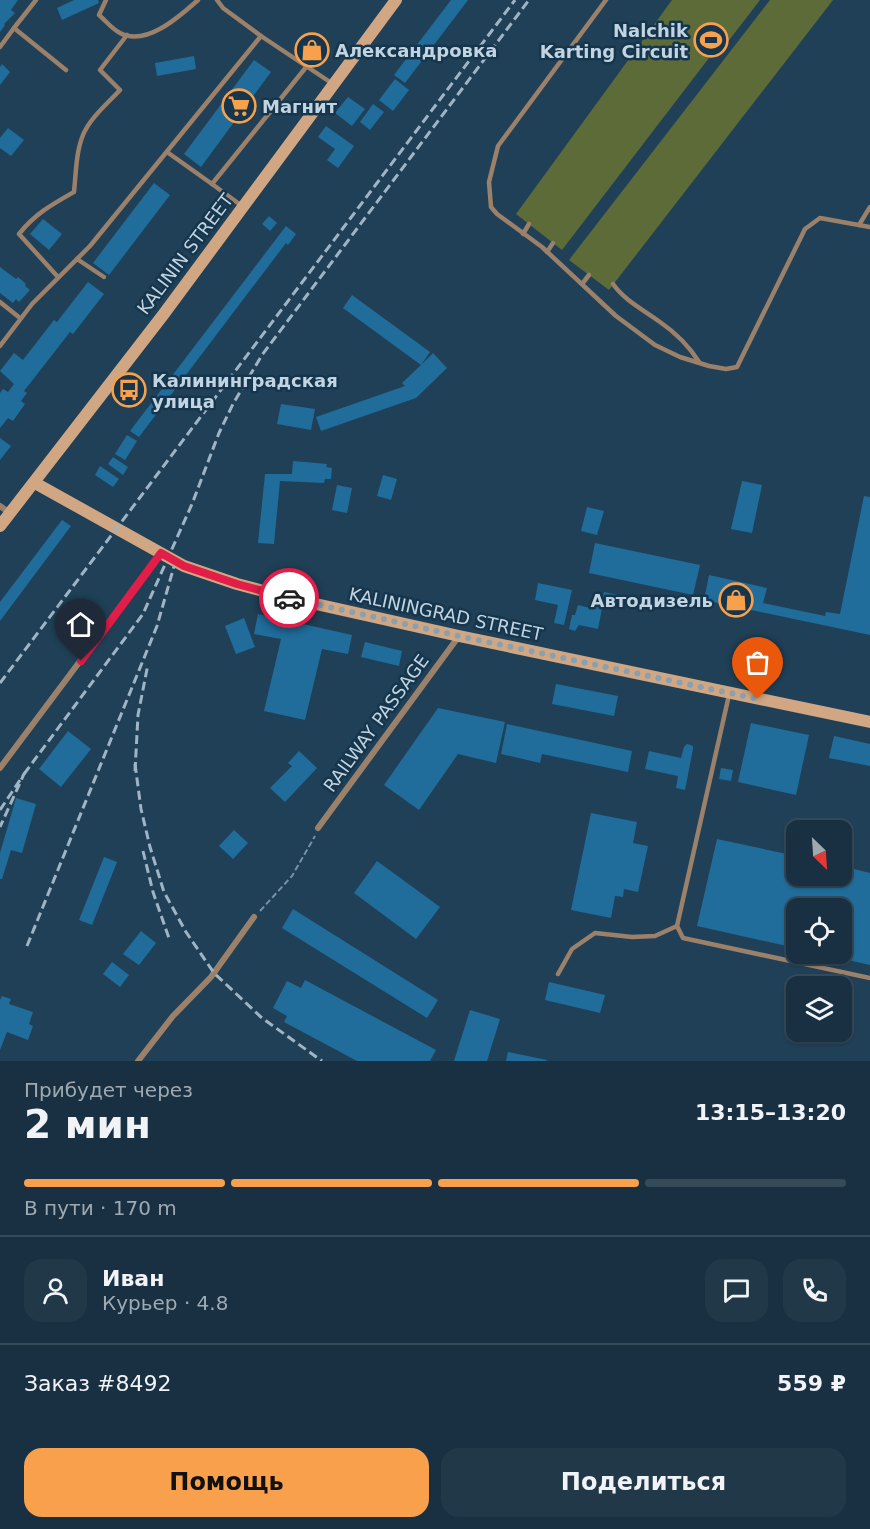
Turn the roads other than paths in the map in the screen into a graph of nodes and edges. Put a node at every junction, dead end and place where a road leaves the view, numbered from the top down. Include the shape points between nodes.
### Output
1 (36, 0) edge
2 (106, 0) edge
3 (198, 0) edge
4 (217, 0) edge
5 (396, 0) edge
6 (606, 0) edge
7 (14, 28) junction
8 (127, 35) junction
9 (261, 36) junction
10 (0, 47) edge
11 (307, 66) junction
12 (66, 70) dead end
13 (333, 84) junction
14 (166, 152) junction
15 (212, 184) junction
16 (243, 207) junction
17 (870, 207) edge
18 (529, 224) dead end
19 (859, 225) junction
20 (870, 227) edge
21 (523, 234) junction
22 (553, 243) dead end
23 (547, 252) junction
24 (77, 259) junction
25 (588, 275) dead end
26 (58, 277) junction
27 (104, 277) dead end
28 (582, 284) junction
29 (613, 284) dead end
30 (0, 302) edge
31 (21, 318) junction
32 (0, 346) edge
33 (699, 363) junction
34 (35, 483) junction
35 (0, 506) edge
36 (10, 513) junction
37 (0, 526) edge
38 (161, 553) junction
39 (459, 636) junction
40 (730, 693) junction
41 (870, 722) edge
42 (0, 768) edge
43 (318, 828) road end
44 (254, 917) road end
45 (677, 926) junction
46 (558, 974) dead end
47 (870, 978) edge
48 (138, 1061) edge

1 - 7 lane
2 - 8 lane via 99,15
3 - 8 lane via 156,32
4 - 9 lane
5 - 13 street, KALININ STREET
6 - 21 lane via 498,146 489,182 491,207
7 - 10 lane
7 - 12 lane
8 - 26 lane via 100,70 120,90 83,134 74,192 31,219 19,234
9 - 11 lane
9 - 14 lane
11 - 13 lane
11 - 15 lane
13 - 16 street, KALININ STREET
14 - 15 lane
14 - 24 lane
15 - 16 lane
16 - 34 street, KALININ STREET
17 - 19 lane
18 - 21 lane
19 - 20 lane
19 - 33 lane via 820,219 805,229 737,367 726,369
21 - 23 lane
22 - 23 lane
23 - 28 lane
24 - 26 lane
24 - 27 lane
25 - 28 lane
26 - 31 lane
28 - 33 lane via 655,345
29 - 33 lane via 621,295 680,338
30 - 31 lane
31 - 32 lane
34 - 36 street, KALININ STREET
34 - 38 street, KALININGRAD STREET
35 - 36 street
36 - 37 street, KALININ STREET
38 - 39 street, KALININGRAD STREET via 184,566 237,584
38 - 42 street
39 - 40 street, KALININGRAD STREET
39 - 43 street, RAILWAY PASSAGE
40 - 41 street, KALININGRAD STREET
40 - 45 lane
44 - 48 street via 211,977 173,1016
45 - 46 lane via 655,936 595,933 572,949
45 - 47 lane via 683,938

